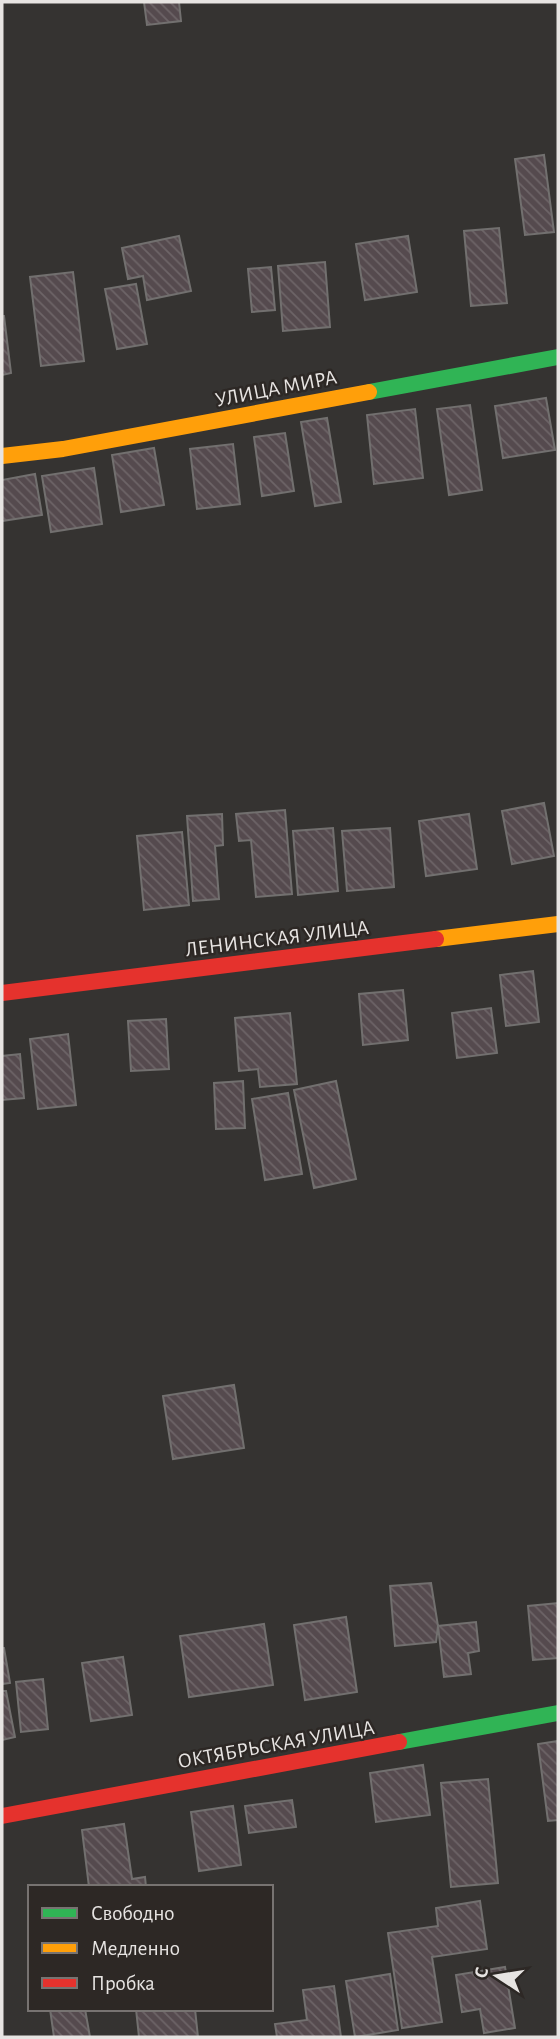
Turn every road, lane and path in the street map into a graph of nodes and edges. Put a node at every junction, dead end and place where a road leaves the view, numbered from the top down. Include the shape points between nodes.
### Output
1 (558, 357) edge
2 (2, 456) edge
3 (558, 924) edge
4 (2, 993) edge
5 (558, 1713) edge
6 (2, 1816) edge

1 - 2 street, УЛИЦА МИРА via 77,447
3 - 4 street, ЛЕНИНСКАЯ УЛИЦА
5 - 6 street, ОКТЯБРЬСКАЯ УЛИЦА

